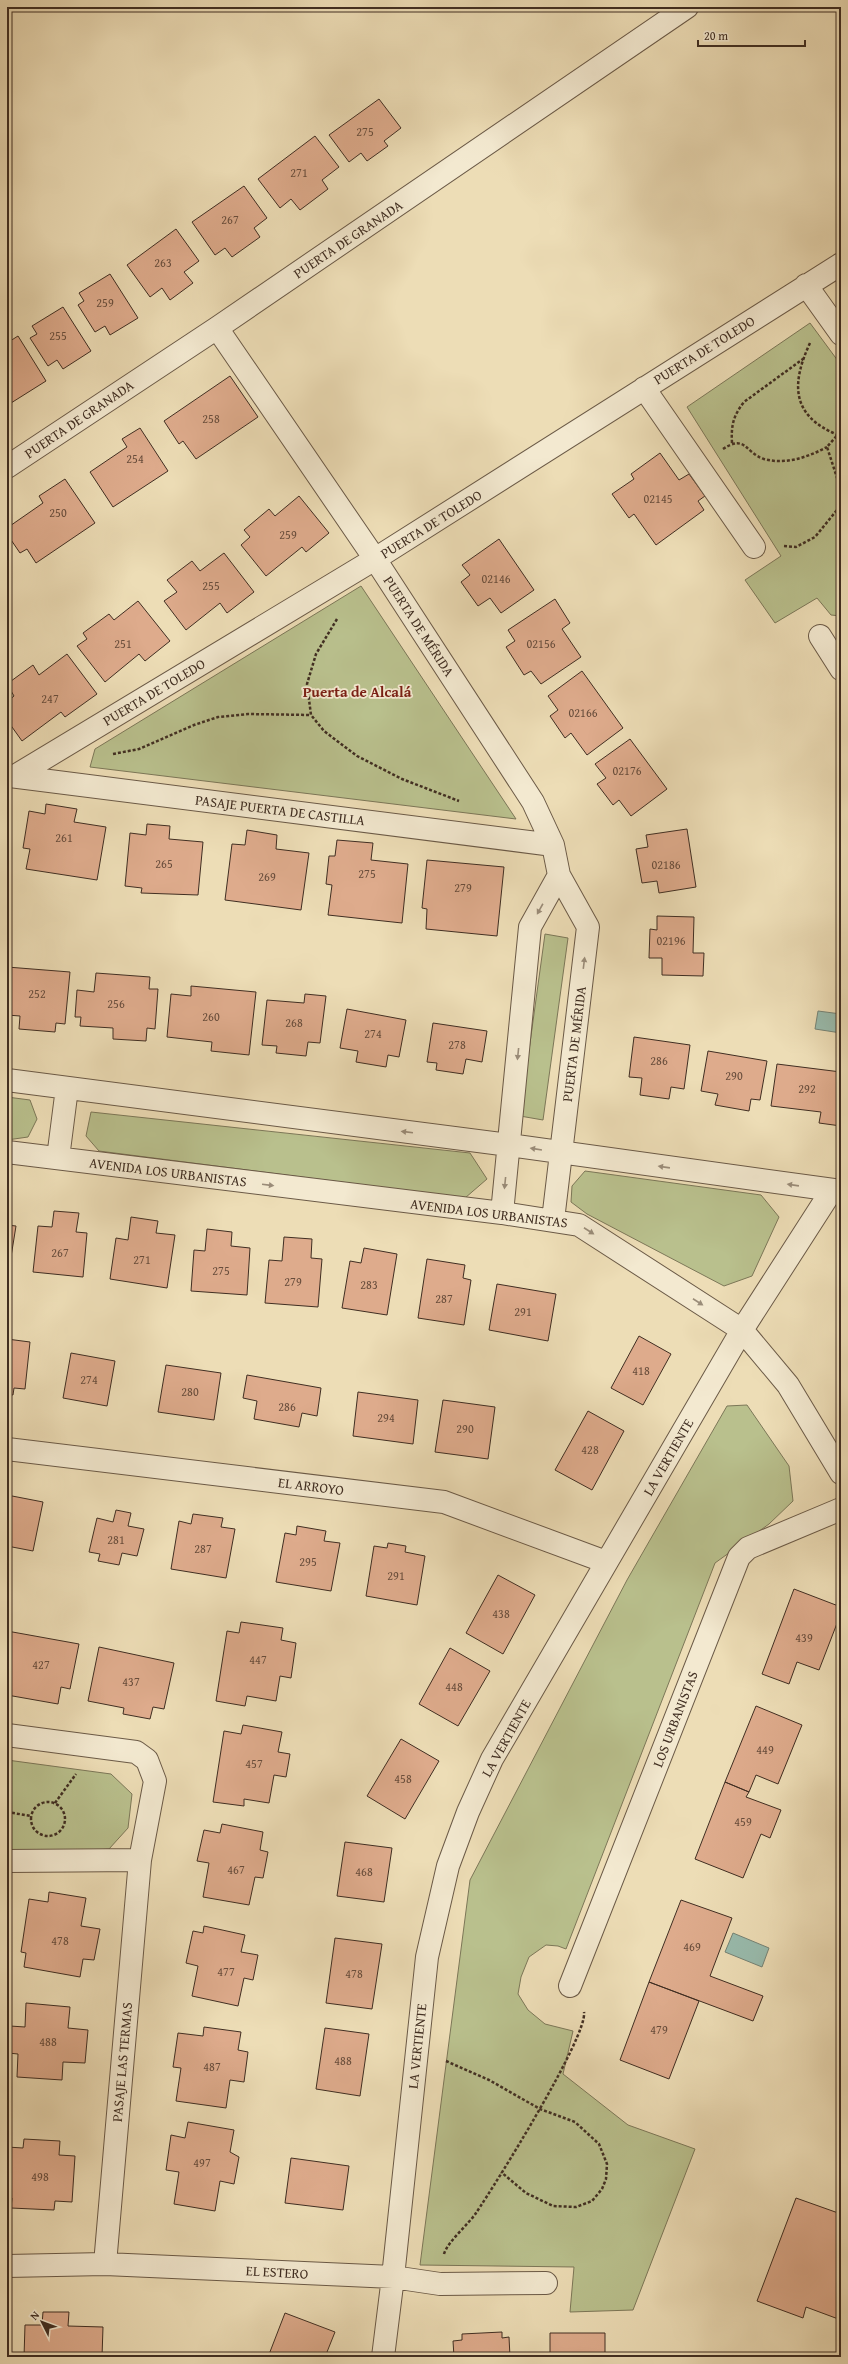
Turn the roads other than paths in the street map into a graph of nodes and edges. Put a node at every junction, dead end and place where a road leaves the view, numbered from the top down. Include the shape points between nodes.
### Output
1 (687, 7) edge
2 (841, 264) edge
3 (806, 285) junction
4 (217, 328) junction
5 (841, 334) edge
6 (644, 388) junction
7 (7, 467) edge
8 (754, 547) road end
9 (374, 559) junction
10 (820, 636) dead end
11 (841, 669) edge
12 (11, 776) edge
13 (553, 845) junction
14 (559, 875) junction
15 (7, 1080) edge
16 (67, 1088) junction
17 (509, 1145) junction
18 (7, 1152) edge
19 (561, 1153) junction
20 (58, 1158) junction
21 (836, 1191) edge
22 (502, 1213) junction
23 (553, 1220) junction
24 (742, 1330) junction
25 (7, 1449) edge
26 (841, 1473) edge
27 (841, 1509) edge
28 (606, 1562) junction
29 (7, 1735) edge
30 (140, 1860) junction
31 (7, 1861) edge
32 (570, 1986) dead end
33 (105, 2264) junction
34 (7, 2266) edge
35 (393, 2277) junction
36 (546, 2283) dead end
37 (383, 2357) edge

1 - 4 street, PUERTA DE GRANADA
2 - 3 street, PUERTA DE TOLEDO
3 - 5 street
3 - 6 street, PUERTA DE TOLEDO
4 - 7 street, PUERTA DE GRANADA
4 - 9 street, PUERTA DE MÉRIDA
6 - 8 street
6 - 9 street, PUERTA DE TOLEDO
9 - 12 street, PUERTA DE TOLEDO
9 - 13 street, PUERTA DE MÉRIDA via 534,802
10 - 11 street
12 - 13 street, PASAJE PUERTA DE CASTILLA
13 - 14 street, PUERTA DE MÉRIDA
14 -> 17 street via 530,927
19 -> 14 street, PUERTA DE MÉRIDA via 588,927
15 - 16 street
17 -> 16 street
16 - 20 street
19 -> 17 street
17 -> 22 street
18 - 20 street, AVENIDA LOS URBANISTAS
21 -> 19 street
19 - 23 street, PUERTA DE MÉRIDA
20 -> 22 street, AVENIDA LOS URBANISTAS
21 - 24 street, LA VERTIENTE
22 - 23 street, AVENIDA LOS URBANISTAS
23 -> 24 street, AVENIDA LOS URBANISTAS via 579,1225
24 - 26 street, AVENIDA LOS URBANISTAS via 788,1385
24 - 28 street, LA VERTIENTE
25 - 28 street, EL ARROYO via 444,1502
27 - 32 street, LOS URBANISTAS via 748,1548 739,1557
28 - 35 street, LA VERTIENTE via 492,1759 468,1812 448,1866 427,1957
29 - 30 street, PASAJE LAS TERMAS via 136,1752 147,1760 155,1781
30 - 31 street
30 - 33 street, PASAJE LAS TERMAS
33 - 34 street, EL ESTERO
33 - 35 street, EL ESTERO
35 - 36 street, EL ESTERO via 440,2284
35 - 37 street, LA VERTIENTE

